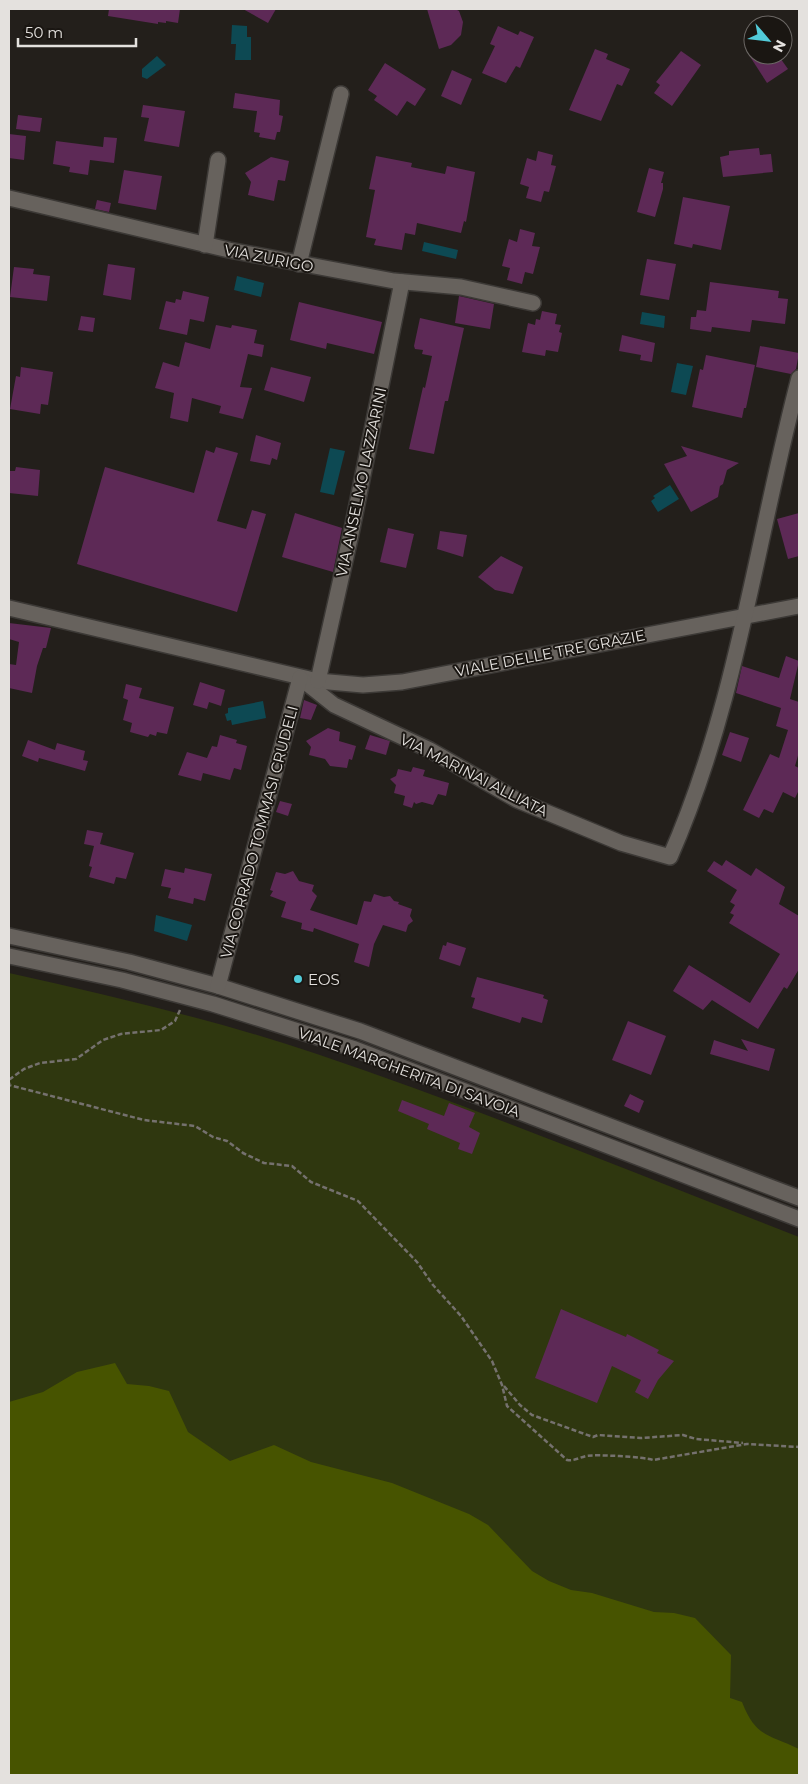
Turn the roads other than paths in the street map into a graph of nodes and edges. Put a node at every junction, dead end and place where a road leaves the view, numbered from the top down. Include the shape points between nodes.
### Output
1 (341, 94) dead end
2 (218, 160) dead end
3 (9, 198) edge
4 (205, 245) junction
5 (299, 264) junction
6 (402, 282) junction
7 (533, 304) dead end
8 (799, 378) edge
9 (799, 606) edge
10 (9, 608) edge
11 (745, 616) junction
12 (300, 678) junction
13 (318, 681) junction
14 (9, 936) edge
15 (9, 956) edge
16 (218, 986) junction
17 (799, 1198) edge
18 (799, 1219) edge

1 - 5 street
2 - 4 street
3 - 4 street, VIA ZURIGO
4 - 5 street, VIA ZURIGO
5 - 6 street, VIA ZURIGO
6 - 7 street, VIA ZURIGO via 461,287
6 - 13 street, VIA ANSELMO LAZZARINI via 352,534
8 - 11 street, VIA MARINAI ALLIATA
9 - 11 street, VIALE DELLE TRE GRAZIE
10 - 12 street, VIA MARINAI ALLIATA
11 - 12 street, VIA MARINAI ALLIATA via 718,719 670,857 621,843 517,800 430,750 334,705
11 - 13 street, VIALE DELLE TRE GRAZIE via 402,682 363,685
12 - 13 street, VIALE DELLE TRE GRAZIE
12 - 16 street, VIA CORRADO TOMMASI CRUDELI
14 - 16 street, VIALE MARGHERITA DI SAVOIA via 129,962
15 - 18 street, VIALE MARGHERITA DI SAVOIA via 122,980 204,1002 355,1049
16 - 17 street, VIALE MARGHERITA DI SAVOIA via 360,1031

